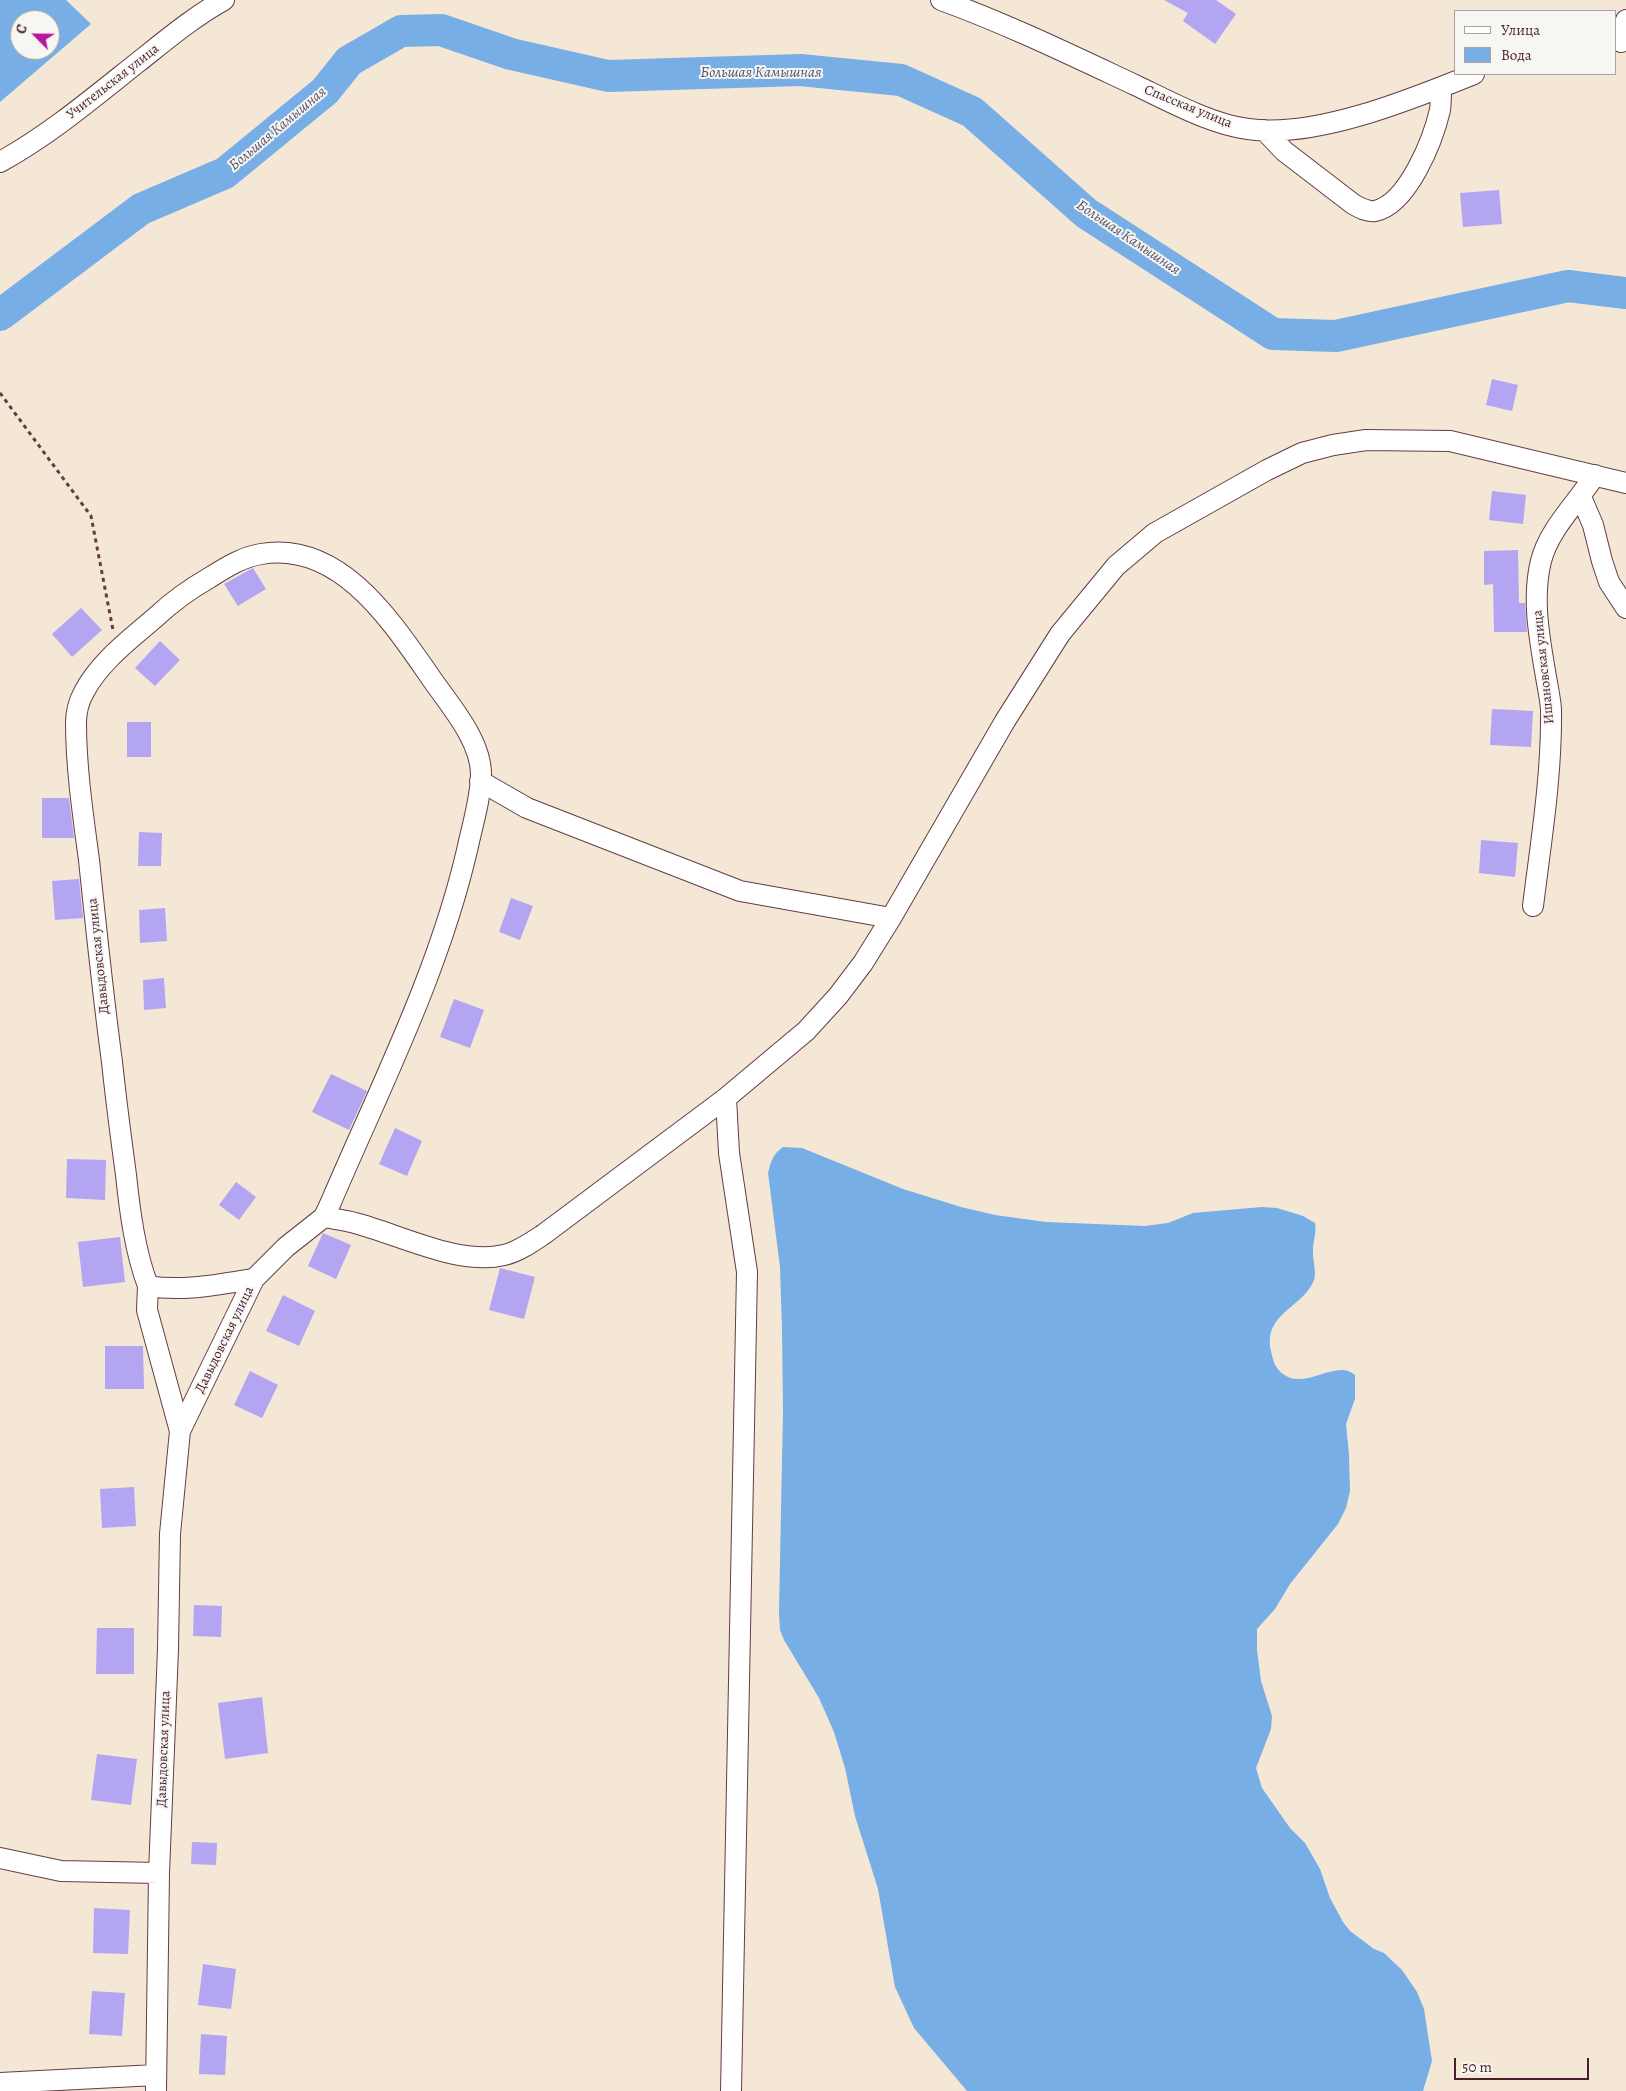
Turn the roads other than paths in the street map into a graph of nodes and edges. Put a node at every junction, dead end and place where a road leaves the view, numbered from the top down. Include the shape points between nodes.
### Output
1 (224, 0) edge
2 (940, 0) edge
3 (1626, 20) edge
4 (1621, 42) edge
5 (1471, 75) edge
6 (1441, 87) junction
7 (1264, 130) junction
8 (0, 162) edge
9 (1595, 475) junction
10 (1626, 483) edge
11 (1581, 497) junction
12 (1626, 608) edge
13 (480, 781) junction
14 (1533, 906) dead end
15 (891, 918) junction
16 (726, 1098) junction
17 (324, 1217) junction
18 (254, 1279) junction
19 (148, 1286) junction
20 (180, 1431) junction
21 (0, 1858) edge
22 (159, 1873) junction
23 (156, 2083) edge
24 (0, 2084) edge
25 (730, 2091) edge

1 - 8 street, Учительская улица via 158,46 57,126
2 - 7 street, Спасская улица via 986,17 1218,121
3 - 4 street
5 - 6 street, Спасская улица
6 - 7 street, Спасская улица via 1336,122
6 - 7 street via 1435,128 1412,177 1399,195 1374,211 1353,204 1284,151
9 - 10 street
9 - 11 street, Ишановская улица
9 - 15 street via 1450,441 1403,439 1333,444 1302,453 1267,470 1156,533 1116,566 1060,634 1005,721
11 - 12 street via 1593,525 1609,582
11 - 14 street, Ишановская улица via 1560,521 1550,539 1537,580 1552,742
13 - 15 street via 527,808 740,891
13 - 17 street, Давыдовская улица via 463,868 445,930 397,1052
13 - 19 street, Давыдовская улица via 477,751 463,725 377,605 334,568 287,553 259,554 233,563 172,601 117,652 84,692 76,716 76,728 84,823 131,1217
15 - 16 street via 838,996 806,1031
16 - 17 street via 544,1234 503,1256 478,1257 444,1251 353,1222
16 - 25 street via 729,1154 747,1272
17 - 18 street via 286,1247
18 - 19 street, Давыдовская улица via 190,1289
18 - 20 street, Давыдовская улица
19 - 20 street via 147,1310
20 - 22 street, Давыдовская улица via 170,1534
21 - 22 street via 61,1871
22 - 23 street, Давыдовская улица
23 - 24 street

